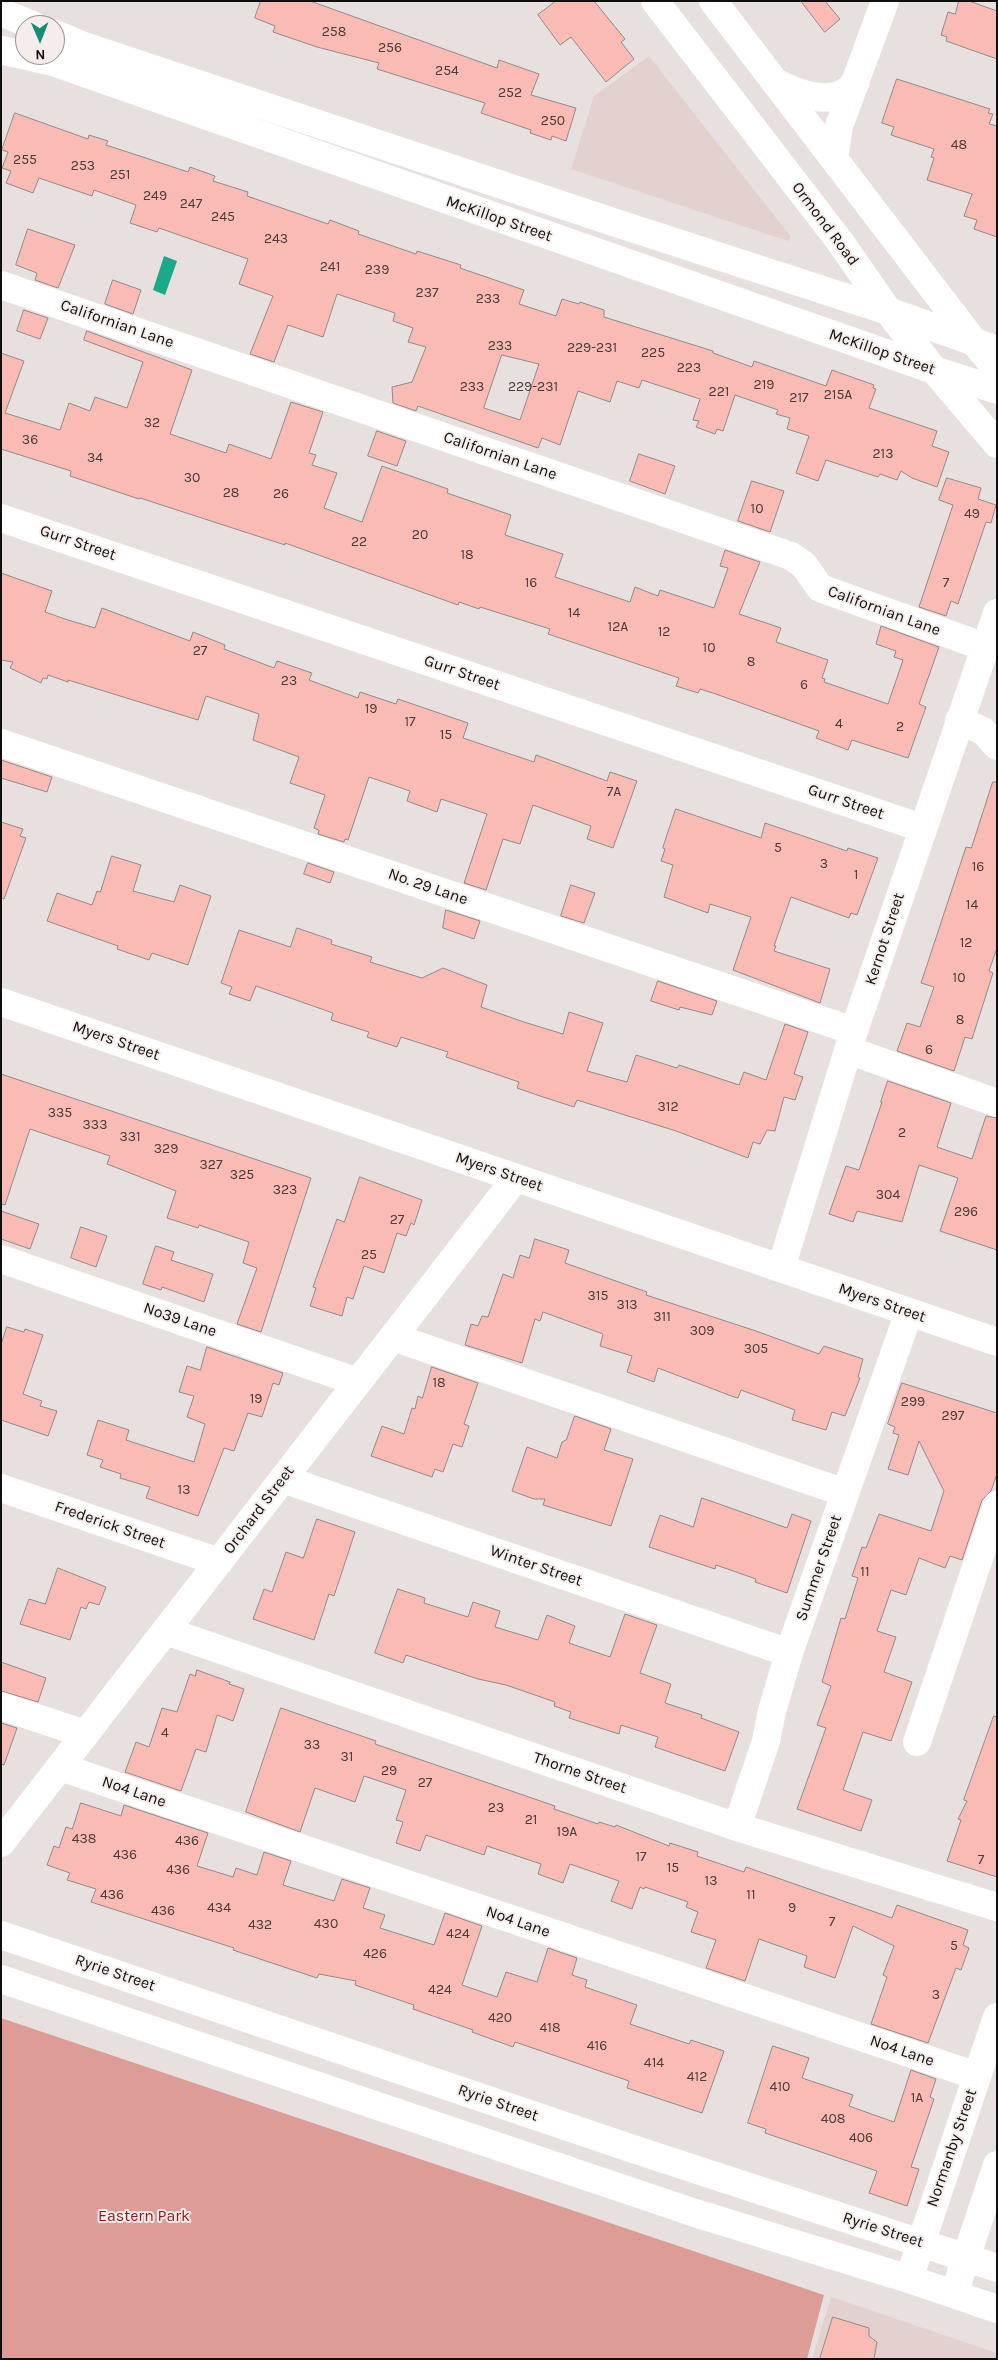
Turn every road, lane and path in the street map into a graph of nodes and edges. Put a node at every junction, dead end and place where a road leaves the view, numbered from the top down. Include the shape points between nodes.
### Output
1 (656, 1) edge
2 (713, 1) edge
3 (885, 1) edge
4 (1, 12) edge
5 (15, 18) edge
6 (65, 38) edge
7 (1, 50) edge
8 (775, 82) junction
9 (856, 82) junction
10 (834, 158) junction
11 (1, 285) edge
12 (888, 311) junction
13 (985, 346) edge
14 (997, 369) edge
15 (934, 370) junction
16 (997, 390) edge
17 (997, 444) edge
18 (1, 518) edge
19 (997, 613) edge
20 (985, 648) junction
21 (959, 720) junction
22 (1, 743) edge
23 (997, 746) edge
24 (922, 828) junction
25 (1, 1002) edge
26 (851, 1041) junction
27 (997, 1102) edge
28 (516, 1178) junction
29 (1, 1259) edge
30 (781, 1268) junction
31 (909, 1312) junction
32 (393, 1337) junction
33 (997, 1342) edge
34 (358, 1382) junction
35 (283, 1479) junction
36 (1, 1488) edge
37 (845, 1493) junction
38 (997, 1505) edge
39 (220, 1562) junction
40 (166, 1631) junction
41 (789, 1653) junction
42 (1, 1706) edge
43 (85, 1734) junction
44 (918, 1742) dead end
45 (60, 1767) junction
46 (737, 1827) junction
47 (1, 1843) edge
48 (997, 1907) edge
49 (1, 1934) edge
50 (1, 1979) edge
51 (997, 2017) edge
52 (976, 2076) junction
53 (997, 2165) edge
54 (921, 2242) junction
55 (966, 2257) junction
56 (997, 2268) edge
57 (909, 2279) junction
58 (954, 2294) junction
59 (997, 2309) edge

1 - 12 main road, Ormond Road via 841,243
2 - 8 main road
3 - 9 main road
4 - 5 main road
6 - 12 main road, McKillop Street
7 - 15 main road, McKillop Street via 53,62
8 - 9 main road via 815,97 844,93
8 - 10 main road
9 - 10 main road via 839,126
10 - 13 main road
11 - 20 main road, Californian Lane via 791,556 804,565 820,588
12 - 13 main road, McKillop Street
12 - 15 main road, Ormond Road
13 - 14 main road
15 - 16 main road, McKillop Street
15 - 17 main road, Ormond Road
18 - 24 main road, Gurr Street
19 - 20 main road, Kernot Street
20 - 21 main road, Kernot Street
21 - 23 main road via 983,732
21 - 24 main road, Kernot Street
22 - 26 main road, No. 29 Lane
24 - 26 main road, Kernot Street
25 - 28 main road, Myers Street
26 - 27 main road, No. 29 Lane
26 - 30 main road, Kernot Street
28 - 30 main road, Myers Street
28 - 32 main road, Orchard Street
29 - 34 main road, No39 Lane
30 - 31 main road, Myers Street
31 - 33 main road, Myers Street
31 - 37 main road, Summer Street
32 - 34 main road, Orchard Street
32 - 37 main road
34 - 35 main road, Orchard Street
35 - 39 main road, Orchard Street
35 - 41 main road, Winter Street
36 - 39 main road, Frederick Street
37 - 41 main road, Summer Street
38 - 44 main road
39 - 40 main road, Orchard Street
40 - 43 main road, Orchard Street
40 - 46 main road, Thorne Street
41 - 46 main road, Summer Street via 766,1741
42 - 43 main road
43 - 45 main road, Orchard Street
45 - 47 main road, Orchard Street
45 - 52 main road, No4 Lane
46 - 48 main road, Thorne Street
49 - 54 main road, Ryrie Street via 633,2149
50 - 57 main road via 638,2194
51 - 52 main road, Normanby Street
52 - 54 main road, Normanby Street
53 - 55 main road
54 - 55 main road, Ryrie Street
54 - 57 main road, Normanby Street
55 - 56 main road, Ryrie Street
55 - 58 main road
57 - 58 main road
58 - 59 main road

